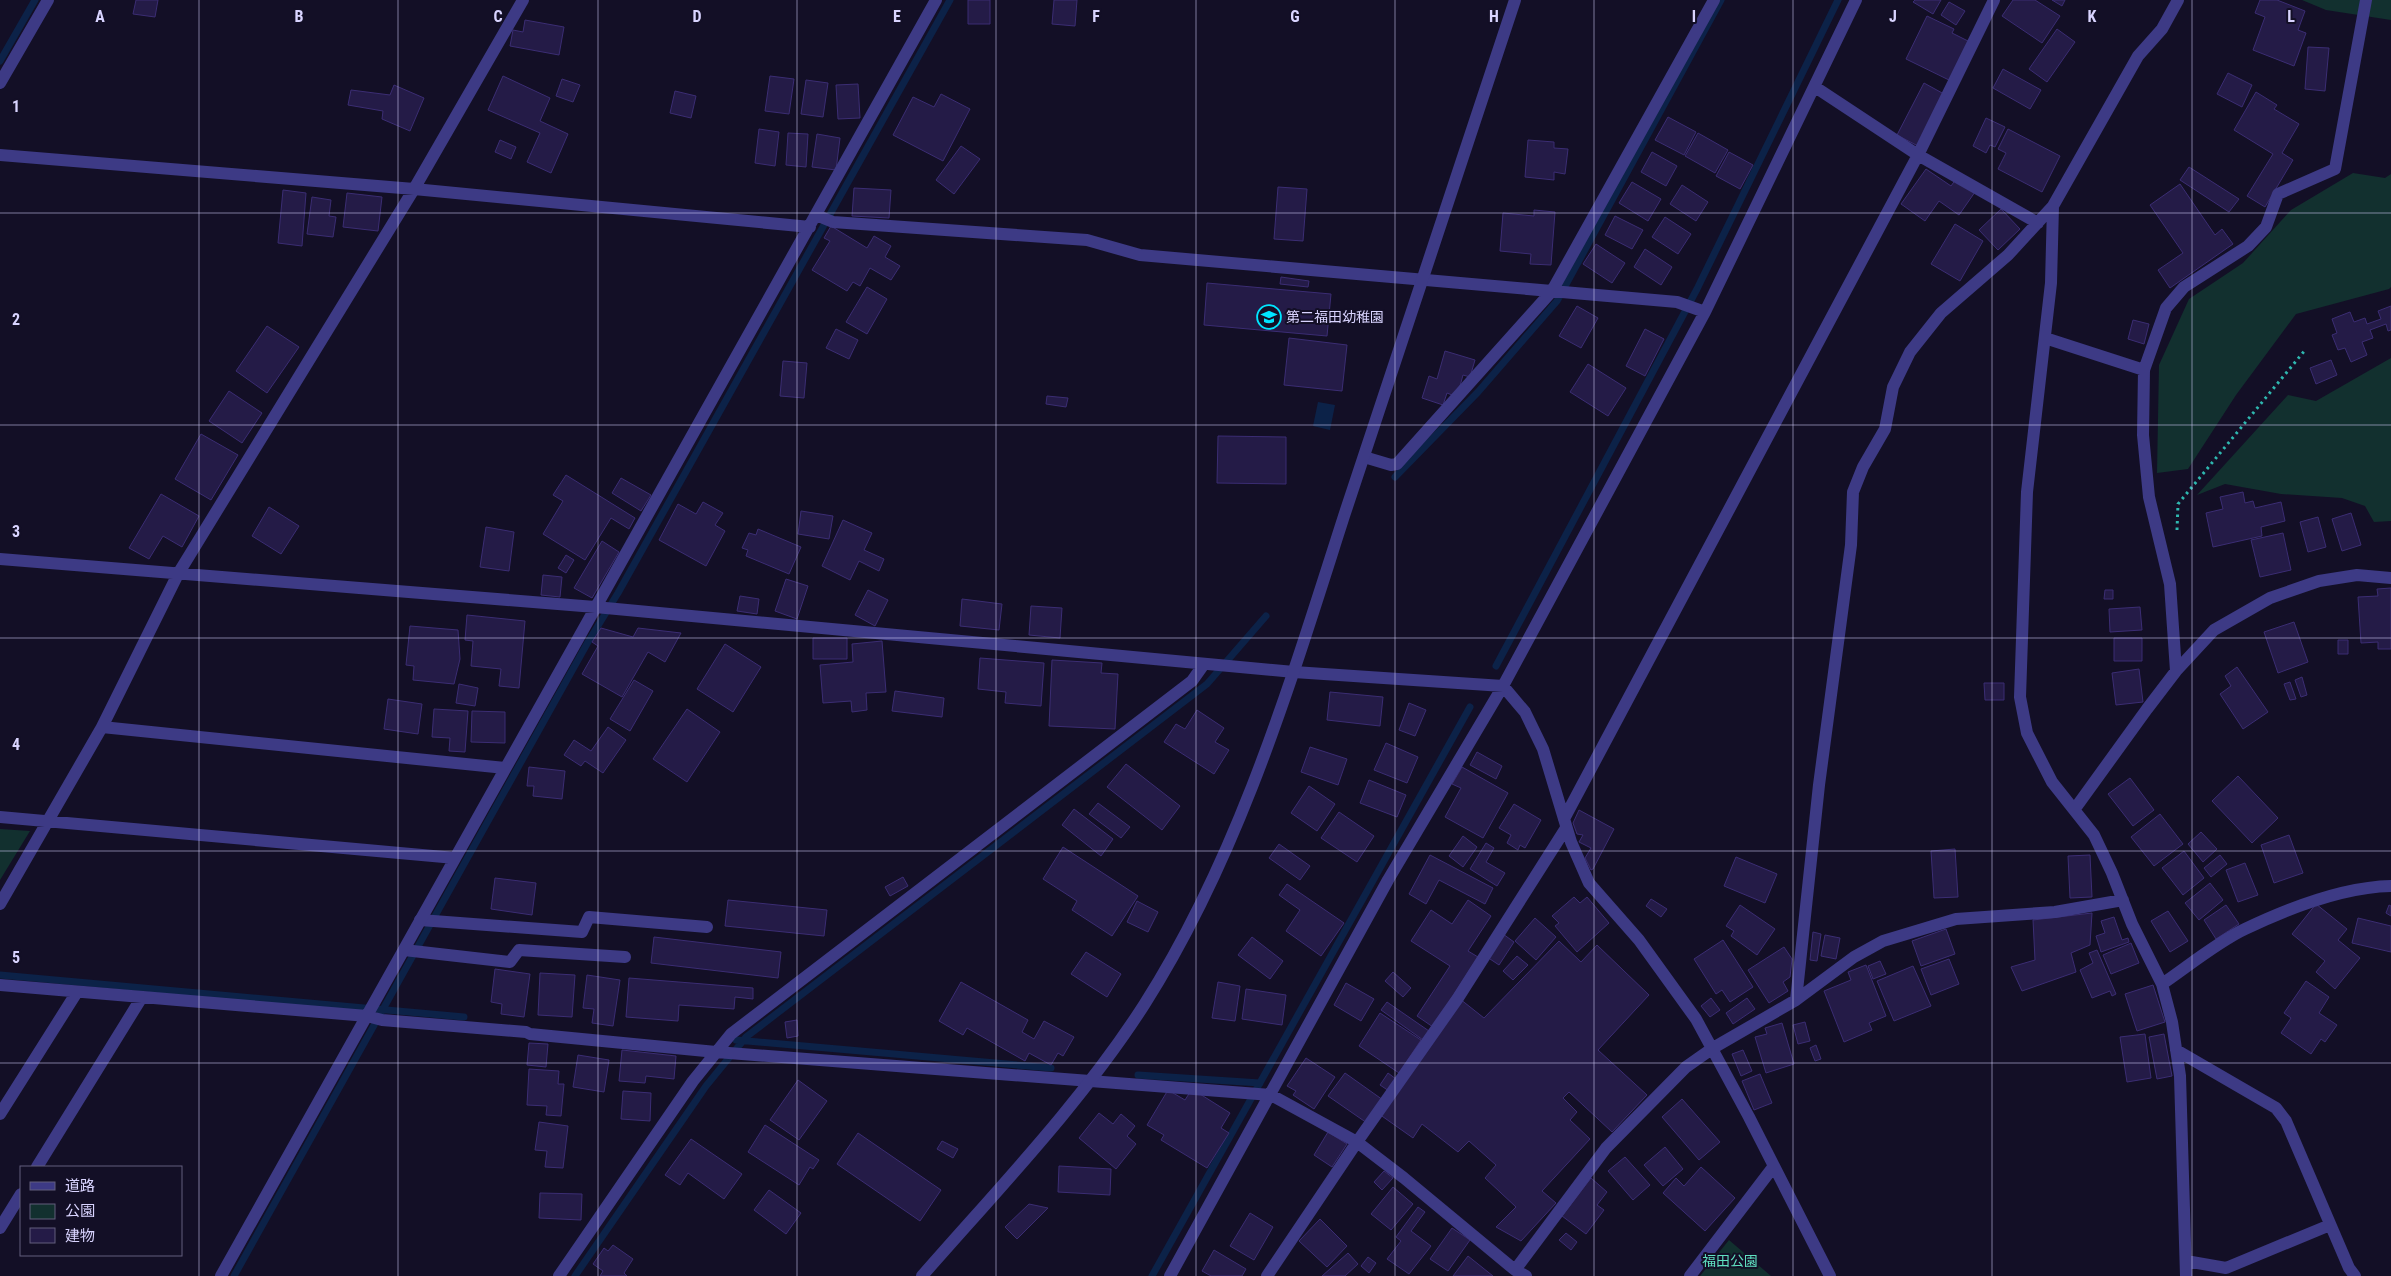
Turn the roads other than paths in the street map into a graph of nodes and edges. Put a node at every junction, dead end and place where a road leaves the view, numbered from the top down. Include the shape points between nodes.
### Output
1 (48, 0) edge
2 (523, 0) edge
3 (936, 0) edge
4 (1515, 0) edge
5 (1714, 0) edge
6 (1856, 0) edge
7 (1994, 0) edge
8 (2178, 0) edge
9 (2366, 0) edge
10 (0, 83) edge
11 (1815, 87) junction
12 (0, 155) edge
13 (1918, 155) junction
14 (414, 189) junction
15 (2053, 206) junction
16 (824, 218) junction
17 (2038, 223) junction
18 (810, 227) junction
19 (1421, 280) junction
20 (1558, 292) junction
21 (1695, 308) junction
22 (2045, 338) junction
23 (2144, 370) junction
24 (1364, 457) junction
25 (0, 559) edge
26 (178, 574) junction
27 (2391, 578) edge
28 (603, 608) junction
29 (1209, 664) junction
30 (2176, 670) junction
31 (1294, 672) junction
32 (1503, 686) junction
33 (102, 727) junction
34 (505, 768) junction
35 (2074, 810) junction
36 (0, 817) edge
37 (48, 821) junction
38 (1565, 823) junction
39 (455, 858) junction
40 (2391, 886) edge
41 (2123, 900) junction
42 (0, 904) edge
43 (428, 921) junction
44 (707, 927) dead end
45 (410, 951) junction
46 (625, 957) dead end
47 (2162, 984) junction
48 (0, 986) edge
49 (77, 992) junction
50 (142, 997) junction
51 (1796, 1000) junction
52 (373, 1014) junction
53 (1713, 1048) junction
54 (2176, 1050) junction
55 (718, 1052) junction
56 (1093, 1080) junction
57 (1259, 1093) junction
58 (0, 1114) edge
59 (1357, 1142) junction
60 (38, 1166) edge
61 (1774, 1166) junction
62 (20, 1196) edge
63 (2330, 1224) junction
64 (0, 1228) edge
65 (2186, 1261) junction
66 (1520, 1273) edge
67 (221, 1276) edge
68 (559, 1276) edge
69 (922, 1276) edge
70 (1170, 1276) edge
71 (1267, 1276) edge
72 (1690, 1276) edge
73 (1830, 1276) edge
74 (2186, 1276) edge
75 (2355, 1276) edge

1 - 10 street
2 - 14 street
3 - 16 street via 824,198
4 - 19 street
5 - 20 street
6 - 11 street
7 - 13 street
8 - 15 street via 2162,29 2138,56
9 - 23 street via 2335,169 2278,194 2266,227 2248,246 2184,287 2166,308
11 - 13 street
11 - 21 street
12 - 14 street
13 - 17 street
13 - 38 street
14 - 18 street
14 - 26 street
15 - 17 street
15 - 22 street via 2051,282
16 - 18 street
16 - 19 street via 1087,240 1140,255
17 - 51 street via 2008,255 1941,314 1910,352 1893,387 1885,429 1862,467 1852,492 1852,545 1819,785
18 - 28 street
19 - 20 street
19 - 24 street
20 - 21 street
20 - 24 street via 1397,464
21 - 32 street
22 - 23 street
22 - 35 street via 2027,492 2020,697 2027,733 2052,782
23 - 30 street via 2143,436 2149,497 2170,584
24 - 31 street
25 - 26 street
26 - 28 street
26 - 33 street
27 - 30 street via 2357,576 2319,581 2270,598 2214,630
28 - 29 street
28 - 34 street
29 - 31 street
29 - 55 street via 1192,681 731,1034
30 - 35 street
31 - 32 street
31 - 56 street via 1251,791 1195,916 1145,1003
32 - 38 street via 1525,712 1543,749
32 - 57 street
33 - 34 street
33 - 37 street
34 - 39 street
35 - 41 street via 2094,835
36 - 37 street
37 - 39 street
37 - 42 street
38 - 53 street via 1589,882 1639,940
38 - 59 street via 1458,998
39 - 43 street
40 - 47 street via 2336,893 2244,929
41 - 47 street
41 - 51 street via 2055,912 1956,919 1921,928 1883,941 1854,957
43 - 44 street via 582,932 589,917
43 - 45 street
45 - 46 street via 510,962 519,950
45 - 52 street
47 - 54 street
48 - 49 street
49 - 50 street
49 - 58 street
50 - 52 street
50 - 60 street
51 - 53 street
52 - 55 street via 530,1034
52 - 67 street
53 - 61 street
53 - 66 street via 1686,1067 1606,1148
54 - 63 street via 2276,1108 2286,1121
54 - 65 street via 2180,1076
55 - 56 street
55 - 68 street via 693,1081
56 - 57 street
56 - 69 street
57 - 59 street
57 - 70 street
59 - 66 street
59 - 71 street
61 - 72 street
61 - 73 street
62 - 64 street
63 - 65 street via 2226,1268
63 - 75 street
65 - 74 street

